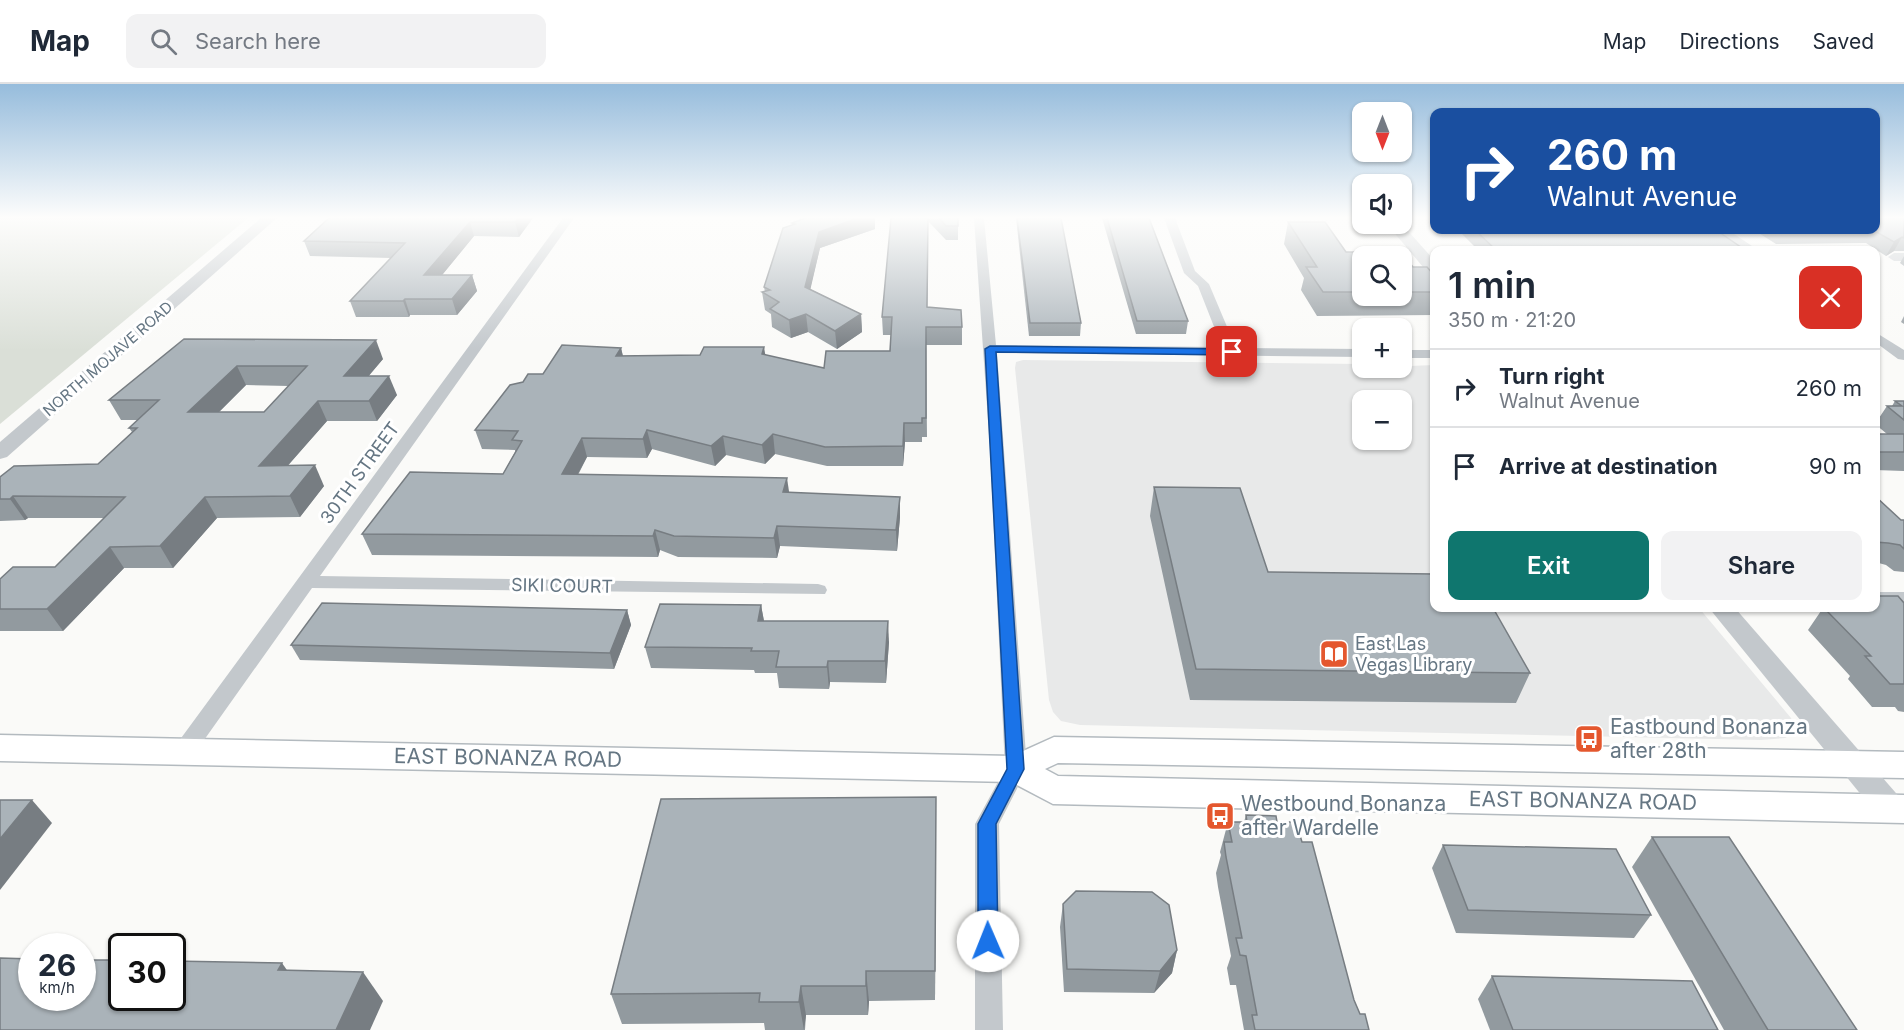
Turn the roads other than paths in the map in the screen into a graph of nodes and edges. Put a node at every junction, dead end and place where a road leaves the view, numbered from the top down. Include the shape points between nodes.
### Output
1 (219, 262) edge
2 (537, 262) edge
3 (983, 262) edge
4 (1186, 262) edge
5 (1880, 340) edge
6 (990, 349) junction
7 (1232, 352) junction
8 (1352, 353) edge
9 (1412, 354) edge
10 (1430, 354) edge
11 (1903, 356) edge
12 (0, 453) edge
13 (306, 582) junction
14 (818, 590) dead end
15 (1880, 598) edge
16 (1904, 598) edge
17 (1724, 612) edge
18 (0, 748) edge
19 (184, 752) junction
20 (1853, 764) junction
21 (1904, 765) edge
22 (1016, 769) junction
23 (1897, 809) edge
24 (989, 1030) edge

1 - 12 street, NORTH MOJAVE ROAD
2 - 13 street, 30TH STREET
3 - 6 street
4 - 7 street via 1190,273 1203,284
5 - 11 street
6 - 7 street
6 - 22 street
7 - 8 street
9 - 10 street
13 - 14 street, SIKI COURT
13 - 19 street, 30TH STREET
15 - 16 street
17 - 20 street
18 - 19 main road, EAST BONANZA ROAD
19 - 22 main road, EAST BONANZA ROAD
20 - 21 main road, EAST BONANZA ROAD
20 - 22 main road, EAST BONANZA ROAD via 1054,750
20 - 23 street
22 - 23 main road, EAST BONANZA ROAD via 1053,790
22 - 24 street via 987,824

